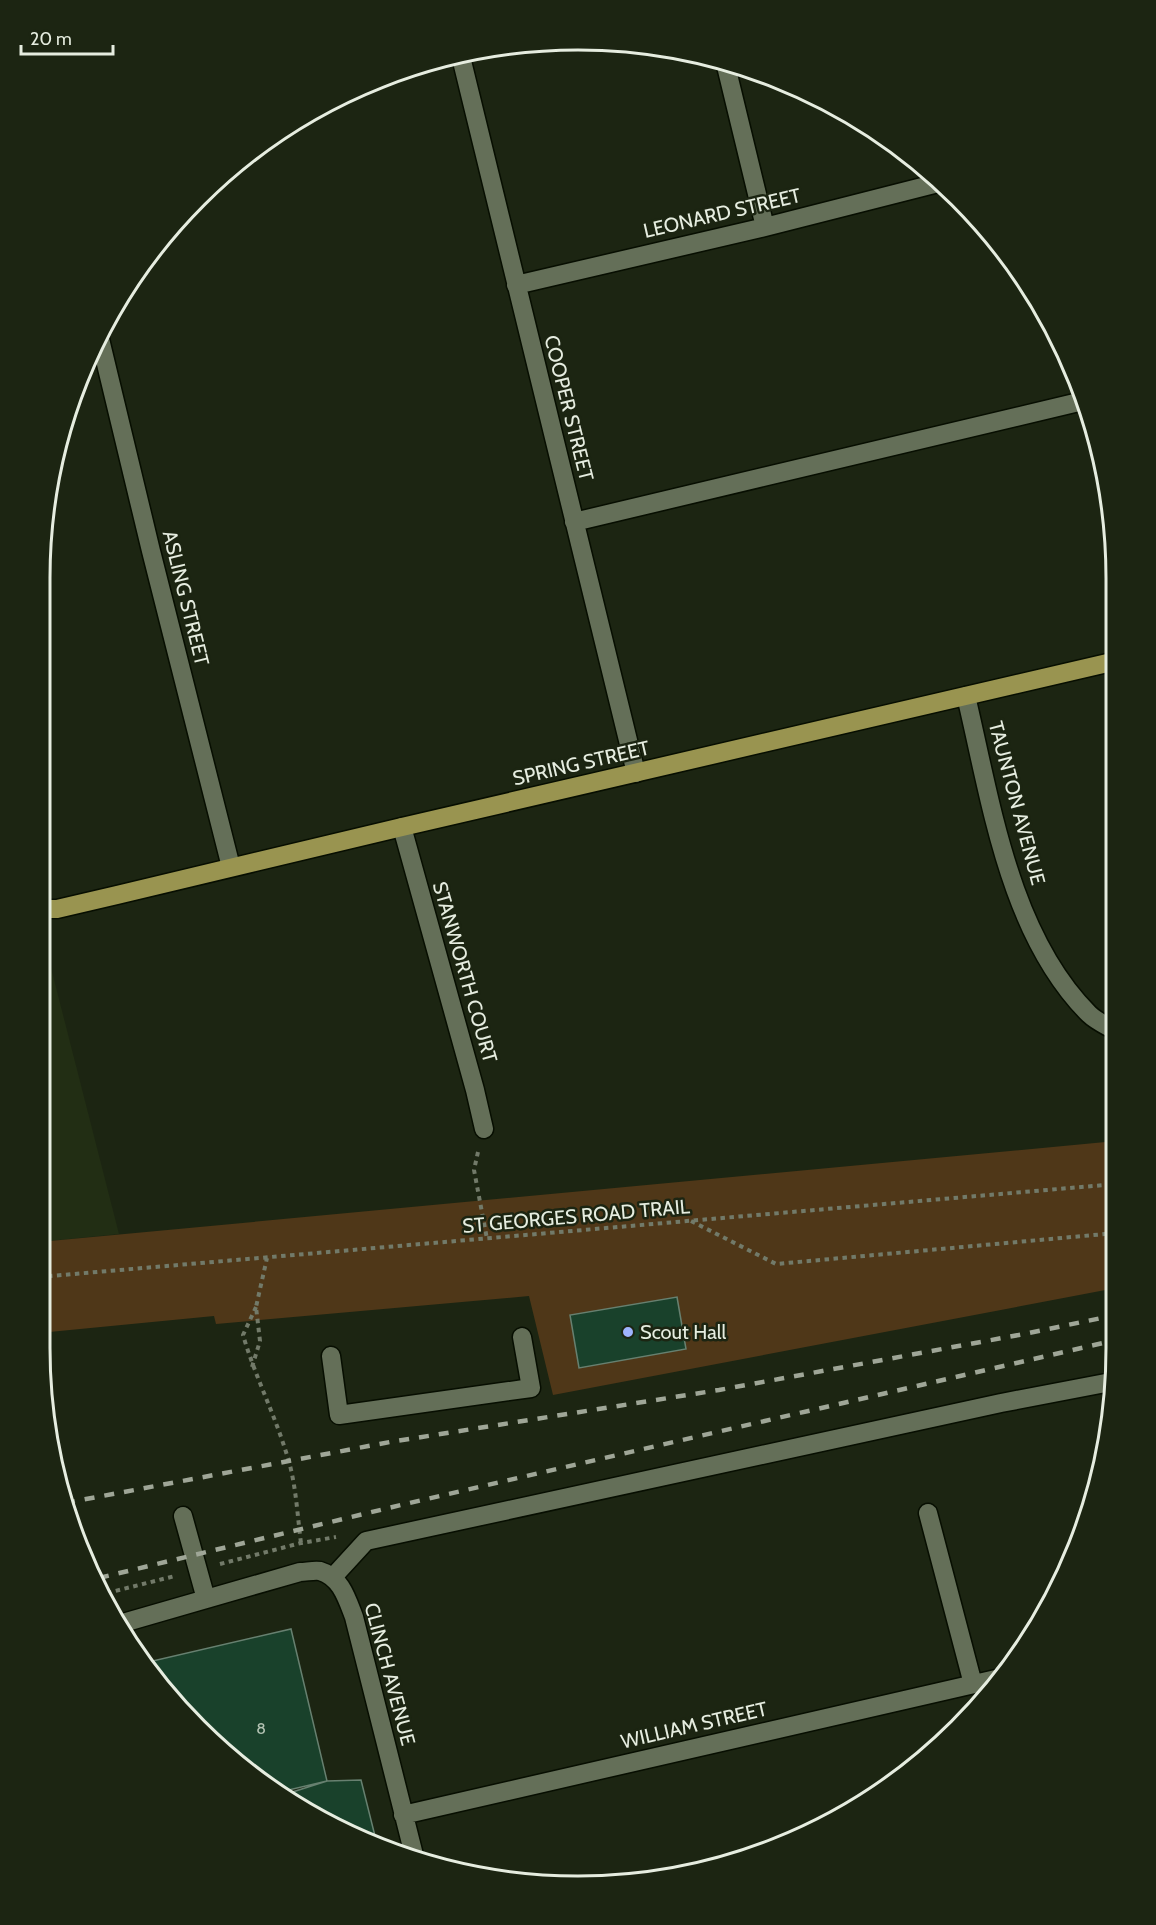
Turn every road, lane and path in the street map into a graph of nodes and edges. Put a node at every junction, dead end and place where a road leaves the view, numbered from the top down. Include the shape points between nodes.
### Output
1 (462, 63) edge
2 (727, 72) edge
3 (930, 185) edge
4 (765, 227) junction
5 (516, 285) junction
6 (102, 348) edge
7 (1076, 403) edge
8 (574, 522) junction
9 (1106, 663) edge
10 (966, 696) junction
11 (636, 772) junction
12 (402, 827) junction
13 (231, 867) junction
14 (50, 909) edge
15 (1106, 1025) edge
16 (484, 1129) joint
17 (1106, 1185) edge
18 (690, 1221) junction
19 (1106, 1234) edge
20 (487, 1239) junction
21 (267, 1258) junction
22 (50, 1276) edge
23 (256, 1307) junction
24 (522, 1337) dead end
25 (331, 1356) dead end
26 (252, 1367) junction
27 (1105, 1383) edge
28 (928, 1512) dead end
29 (183, 1516) dead end
30 (366, 1541) junction
31 (301, 1544) junction
32 (198, 1570) junction
33 (333, 1577) junction
34 (110, 1592) edge
35 (206, 1599) junction
36 (127, 1622) edge
37 (987, 1681) edge
38 (973, 1684) junction
39 (403, 1815) junction
40 (412, 1848) edge

1 - 5 street, COOPER STREET
2 - 4 street
3 - 4 street, LEONARD STREET
4 - 5 street, LEONARD STREET
5 - 8 street, COOPER STREET
6 - 13 street, ASLING STREET
7 - 8 street
8 - 11 street, COOPER STREET
9 - 10 main road, SPRING STREET
10 - 11 main road, SPRING STREET
10 - 15 street, TAUNTON AVENUE via 1002,850 1018,899 1061,980 1090,1015
11 - 12 main road, SPRING STREET
12 - 13 main road, SPRING STREET
12 - 16 street, STANWORTH COURT
13 - 14 main road, SPRING STREET
16 - 20 path via 474,1170
17 - 18 path, ST GEORGES ROAD TRAIL
18 - 19 path via 776,1264
18 - 20 path, ST GEORGES ROAD TRAIL
20 - 21 path, ST GEORGES ROAD TRAIL
21 - 22 path, ST GEORGES ROAD TRAIL
21 - 23 path
23 - 26 path via 260,1341
23 - 26 path via 243,1335
24 - 25 street via 531,1388 339,1415
26 - 31 path via 287,1453
27 - 30 street
28 - 38 street
29 - 32 street
30 - 31 path via 344,1536
30 - 33 street
31 - 32 path
32 - 34 path
32 - 35 street
33 - 35 street via 318,1571 300,1572
33 - 39 street, CLINCH AVENUE via 346,1594 354,1617
35 - 36 street
37 - 38 street, WILLIAM STREET
38 - 39 street, WILLIAM STREET
39 - 40 street, CLINCH AVENUE

